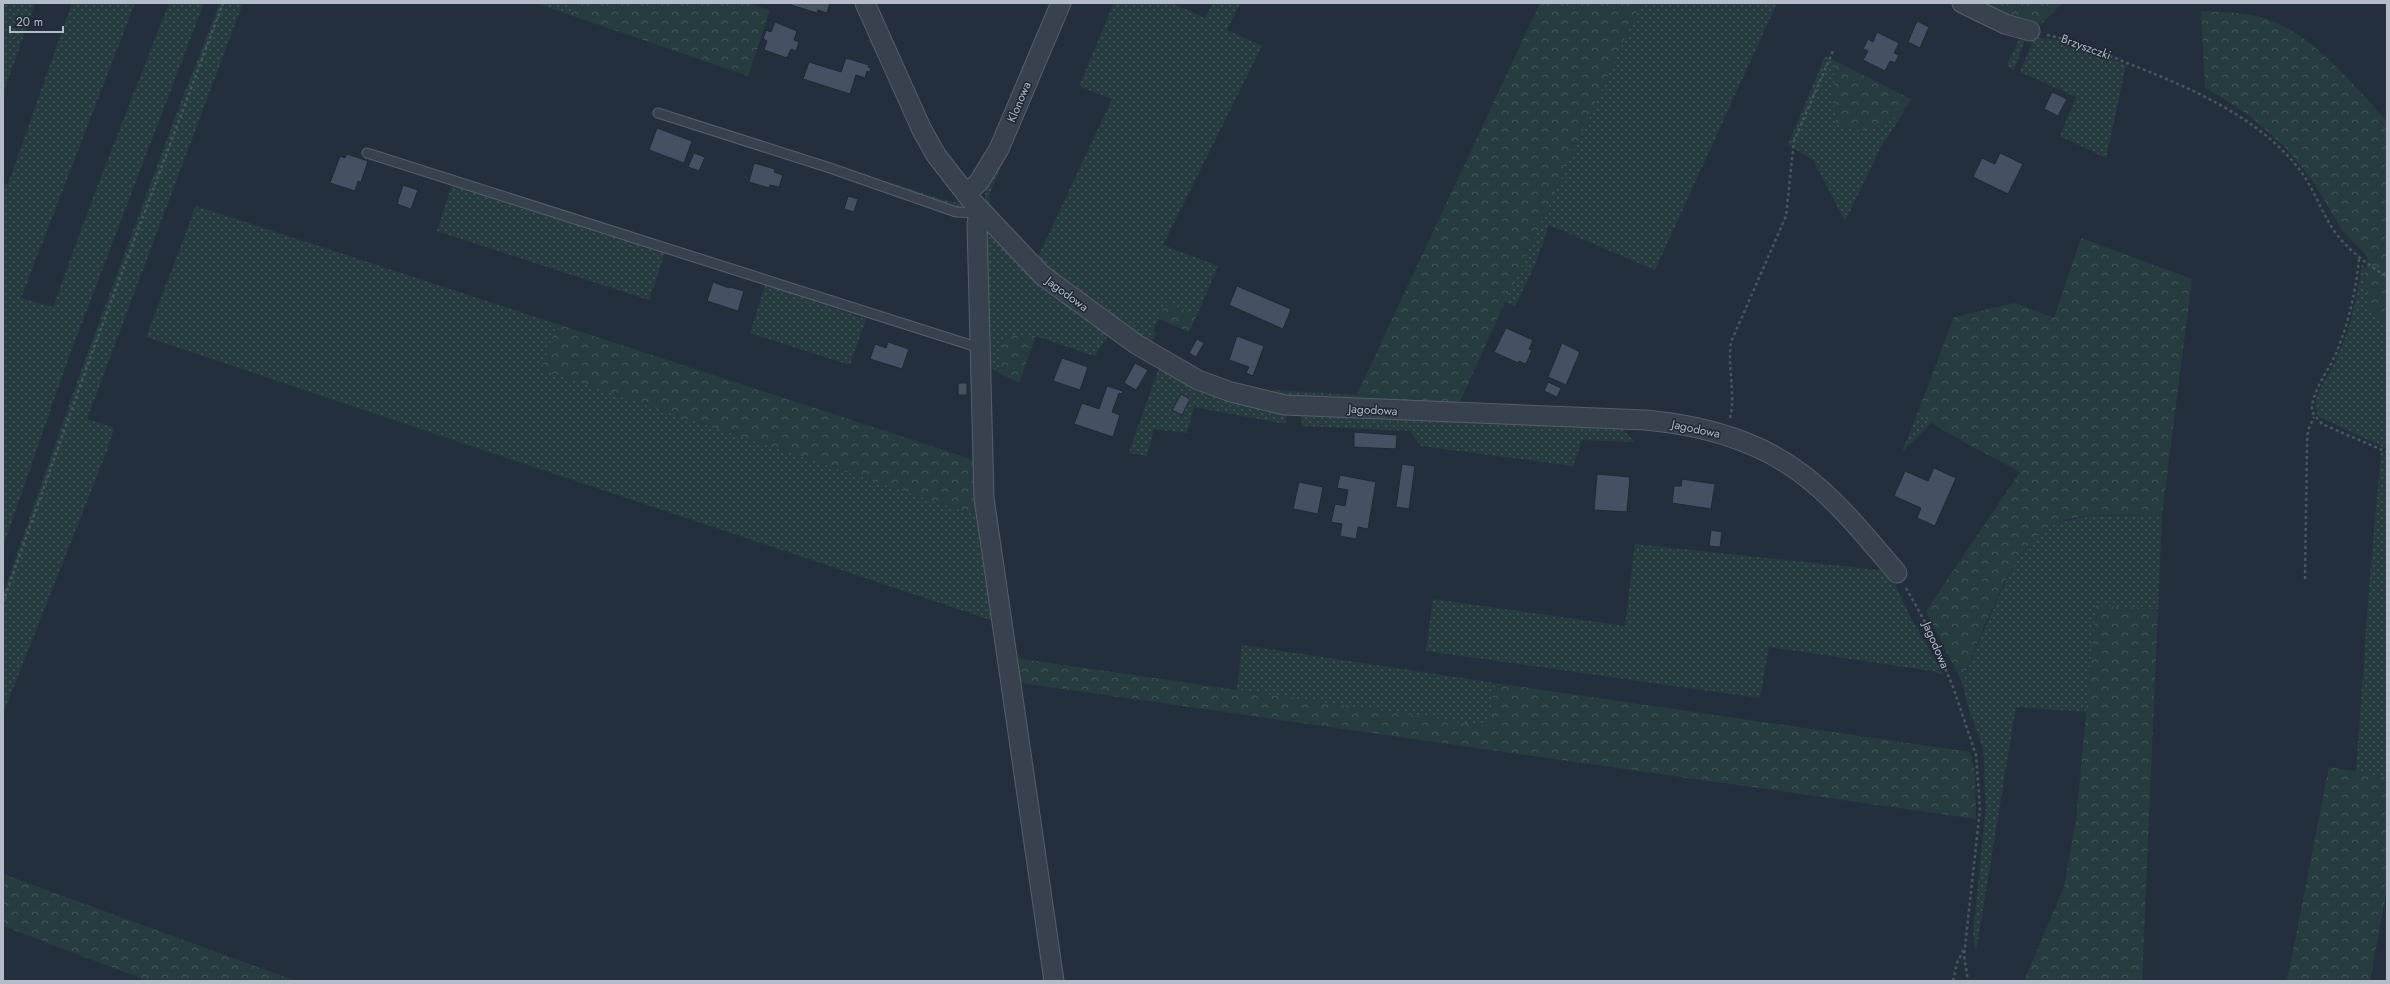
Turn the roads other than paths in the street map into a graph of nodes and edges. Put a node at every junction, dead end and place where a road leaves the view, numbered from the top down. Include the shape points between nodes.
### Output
1 (865, 3) edge
2 (1060, 3) edge
3 (1962, 3) edge
4 (2030, 31) road end
5 (658, 113) dead end
6 (367, 153) dead end
7 (966, 194) junction
8 (979, 212) junction
9 (980, 348) junction
10 (1897, 573) road end
11 (1054, 981) edge

1 - 7 street, Jagodowa via 922,130 936,155
2 - 7 street, Klonowa via 999,149 979,182
3 - 4 street via 2005,24
5 - 8 lane via 830,168 956,212
6 - 9 lane
7 - 8 street, Jagodowa
8 - 9 street
8 - 10 street, Jagodowa via 1042,275 1123,335 1198,380 1231,392 1285,406 1645,420 1697,428 1726,436 1775,457 1813,482
9 - 11 street via 984,498

